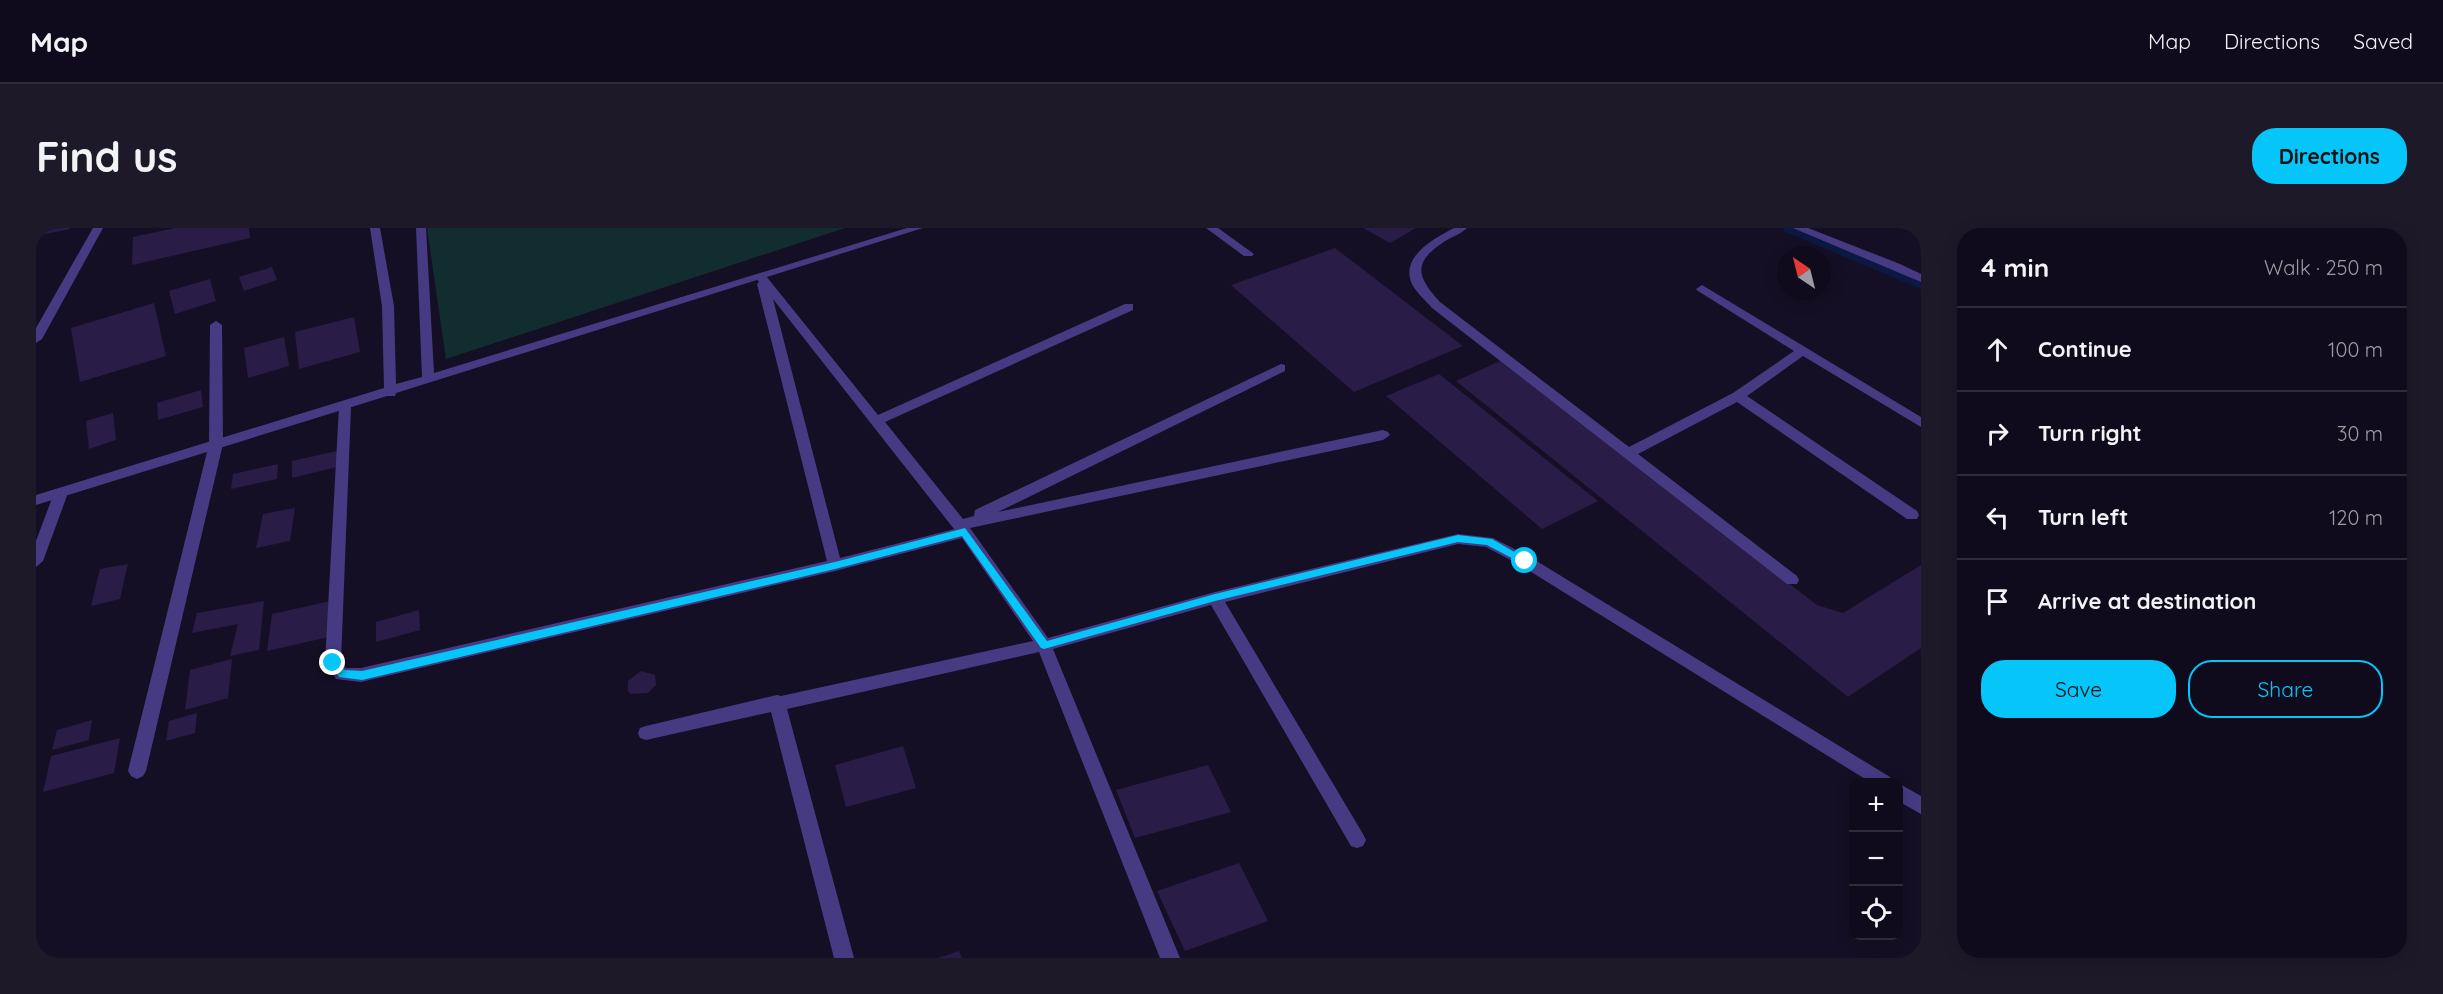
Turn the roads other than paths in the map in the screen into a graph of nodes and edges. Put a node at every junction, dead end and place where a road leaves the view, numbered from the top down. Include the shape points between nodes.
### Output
1 (98, 228) edge
2 (375, 228) edge
3 (421, 228) edge
4 (918, 228) edge
5 (1211, 228) edge
6 (1462, 228) edge
7 (1798, 228) edge
8 (1248, 254) dead end
9 (762, 278) junction
10 (1921, 279) edge
11 (1702, 289) dead end
12 (1129, 307) dead end
13 (216, 326) dead end
14 (36, 339) edge
15 (1803, 350) junction
16 (1281, 368) dead end
17 (428, 381) junction
18 (390, 393) junction
19 (1738, 396) junction
20 (345, 407) junction
21 (876, 421) junction
22 (1921, 423) edge
23 (1383, 435) dead end
24 (216, 444) junction
25 (1628, 453) junction
26 (61, 493) junction
27 (36, 500) edge
28 (1912, 515) dead end
29 (962, 528) junction
30 (36, 561) edge
31 (835, 565) junction
32 (1792, 580) dead end
33 (1215, 598) junction
34 (1044, 645) junction
35 (777, 702) junction
36 (646, 733) dead end
37 (137, 771) dead end
38 (1876, 778) edge
39 (1903, 794) edge
40 (1921, 806) edge
41 (1357, 840) dead end
42 (844, 958) edge
43 (1170, 958) edge

1 - 14 street
2 - 18 street via 388,306
3 - 17 street
4 - 9 street
5 - 8 street
6 - 25 street via 1426,247 1416,265 1418,284 1436,305
7 - 10 street
9 - 17 street
9 - 21 street
9 - 31 street
11 - 15 street
12 - 21 street
13 - 24 street
15 - 19 street
15 - 22 street
16 - 29 street
17 - 18 street
18 - 20 street
19 - 25 street
19 - 28 street
20 - 24 street
20 - 31 street via 333,663 342,674 362,675
21 - 29 street
23 - 29 street
24 - 26 street
24 - 37 street
25 - 32 street
26 - 27 street
26 - 30 street
29 - 31 street
29 - 34 street
33 - 34 street
33 - 38 street via 1458,539 1488,542
33 - 41 street
34 - 35 street
34 - 43 street
35 - 36 street
35 - 42 street
39 - 40 street

